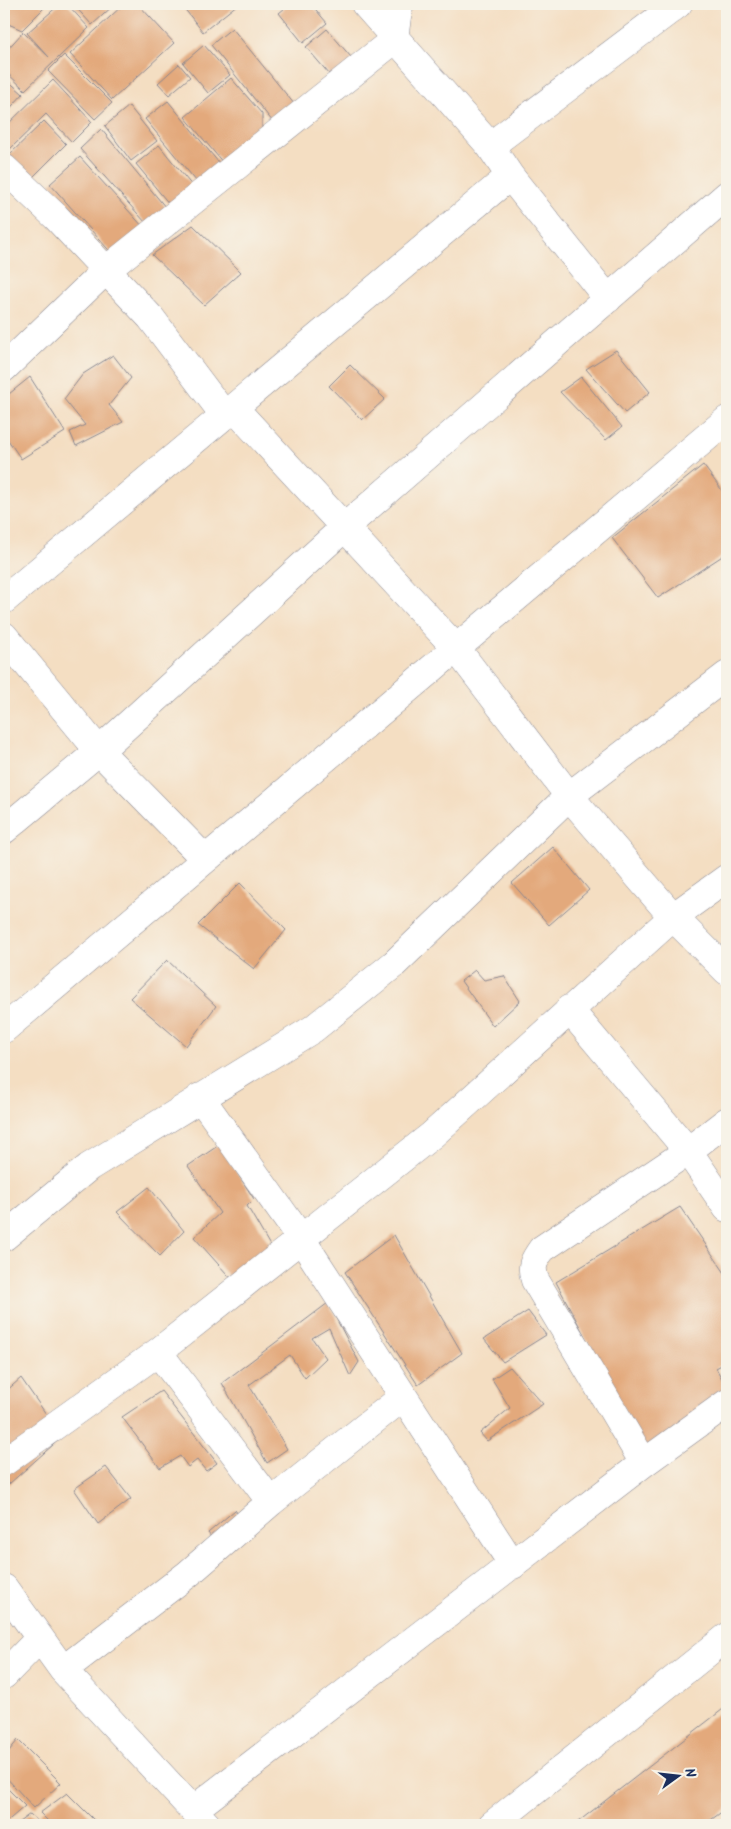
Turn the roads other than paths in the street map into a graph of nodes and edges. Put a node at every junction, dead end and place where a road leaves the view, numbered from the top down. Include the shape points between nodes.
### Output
1 (365, 4) edge
2 (400, 4) edge
3 (678, 4) edge
4 (394, 40) junction
5 (490, 146) junction
6 (4, 168) edge
7 (510, 176) junction
8 (727, 195) edge
9 (105, 270) junction
10 (608, 300) junction
11 (4, 368) edge
12 (229, 412) junction
13 (727, 420) edge
14 (344, 527) junction
15 (4, 600) edge
16 (4, 636) edge
17 (456, 648) junction
18 (727, 675) edge
19 (99, 751) junction
20 (569, 796) junction
21 (4, 830) edge
22 (205, 859) junction
23 (727, 878) edge
24 (673, 917) junction
25 (727, 971) edge
26 (569, 1009) junction
27 (4, 1029) edge
28 (200, 1097) junction
29 (727, 1121) edge
30 (688, 1151) junction
31 (727, 1208) edge
32 (4, 1237) edge
33 (300, 1238) junction
34 (158, 1352) junction
35 (403, 1397) junction
36 (727, 1403) edge
37 (4, 1462) edge
38 (644, 1463) junction
39 (271, 1502) junction
40 (513, 1565) junction
41 (4, 1588) edge
42 (39, 1639) junction
43 (726, 1639) edge
44 (63, 1670) junction
45 (4, 1675) edge
46 (200, 1818) edge
47 (492, 1825) edge

1 - 4 street
2 - 4 street
3 - 5 street
4 - 5 street
4 - 9 street
5 - 7 street
6 - 9 street
7 - 10 street
7 - 12 street
8 - 10 street
9 - 11 street
9 - 12 street via 151,318
10 - 14 street
12 - 14 street
12 - 15 street
13 - 17 street
14 - 17 street
14 - 19 street
16 - 19 street
17 - 20 street
17 - 22 street
18 - 20 street
19 - 21 street
19 - 22 street
20 - 24 street
20 - 28 street via 394,964 313,1029
22 - 27 street
23 - 24 street
24 - 25 street
24 - 26 street
26 - 30 street
26 - 33 street via 432,1135
28 - 32 street via 89,1167
28 - 33 street
29 - 30 street
30 - 31 street
30 - 38 street via 542,1249 534,1259 532,1270
33 - 34 street
33 - 35 street
34 - 37 street
34 - 39 street
35 - 39 street
35 - 40 street
36 - 38 street
38 - 40 street
39 - 44 street via 188,1574
40 - 46 street
41 - 42 street
42 - 44 street
42 - 45 street
43 - 47 street
44 - 46 street

